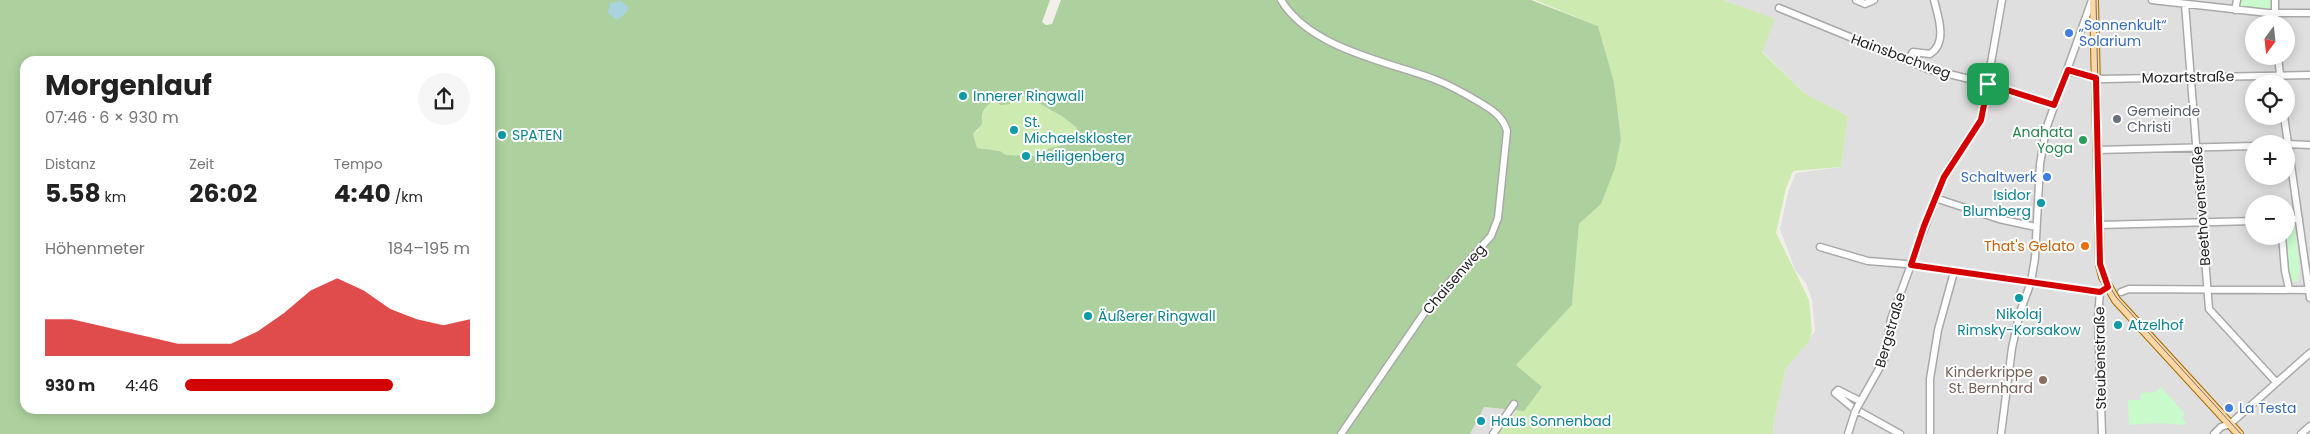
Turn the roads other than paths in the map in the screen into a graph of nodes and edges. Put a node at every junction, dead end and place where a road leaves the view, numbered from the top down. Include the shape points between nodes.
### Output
1 (1281, 0) edge
2 (1856, 0) edge
3 (1874, 0) edge
4 (1934, 0) edge
5 (2002, 0) edge
6 (2093, 0) edge
7 (2152, 0) edge
8 (2237, 0) edge
9 (2275, 0) edge
10 (2185, 4) junction
11 (1779, 8) dead end
12 (2235, 10) junction
13 (2274, 13) junction
14 (2310, 13) edge
15 (1908, 60) junction
16 (2068, 70) junction
17 (2310, 75) edge
18 (2245, 76) edge
19 (2295, 76) edge
20 (2190, 77) junction
21 (2096, 78) junction
22 (1988, 84) junction
23 (2054, 105) junction
24 (2295, 144) edge
25 (2310, 145) edge
26 (2245, 146) edge
27 (2196, 148) junction
28 (2097, 150) junction
29 (2294, 185) edge
30 (1935, 198) junction
31 (2295, 219) edge
32 (2299, 219) junction
33 (2245, 220) edge
34 (2202, 222) junction
35 (2099, 225) junction
36 (2036, 227) junction
37 (2283, 245) edge
38 (1820, 247) dead end
39 (1911, 265) junction
40 (1954, 272) junction
41 (2030, 282) junction
42 (2108, 287) junction
43 (2207, 289) junction
44 (2290, 290) junction
45 (2309, 290) edge
46 (2100, 292) junction
47 (2121, 292) dead end
48 (2310, 298) edge
49 (2310, 353) edge
50 (2276, 382) junction
51 (1514, 404) dead end
52 (1858, 406) junction
53 (2230, 424) junction
54 (2310, 426) edge
55 (1341, 434) edge
56 (1493, 434) edge
57 (1848, 434) edge
58 (1900, 434) edge
59 (1930, 434) edge
60 (2001, 434) edge
61 (2102, 434) edge
62 (2214, 434) edge
63 (2239, 434) edge
64 (2301, 434) edge

1 - 55 street, Chaisenweg via 1295,19 1328,39 1467,94 1496,113 1507,134 1498,218 1491,236 1431,302
2 - 3 street via 1865,4
4 - 15 street via 1940,31 1937,48 1927,54 1913,52
5 - 22 street, Bergstraße
6 - 16 street
6 - 21 main road
7 - 10 street
8 - 12 street
9 - 13 street
10 - 12 street
10 - 20 street, Beethovenstraße
11 - 15 street, Hainsbachweg
12 - 13 street
13 - 14 street
15 - 22 street, Hainsbachweg via 1939,72
16 - 21 street, Mozartstraße
16 - 23 street
17 - 19 street, Mozartstraße
18 - 20 street, Mozartstraße
20 - 21 street, Mozartstraße
20 - 27 street, Beethovenstraße
21 - 28 main road
22 - 23 street, Hainsbachweg
22 - 30 street, Bergstraße via 1979,126 1952,163
23 - 36 street via 2040,164
24 - 25 street
26 - 27 street
27 - 28 street
27 - 34 street, Beethovenstraße
28 - 35 main road
29 - 32 street
30 - 36 street via 1999,219
30 - 39 street, Bergstraße
31 - 32 street
32 - 45 street
33 - 34 street
34 - 35 street
34 - 43 street, Beethovenstraße
35 - 42 main road via 2103,277
36 - 41 street
37 - 44 street
38 - 39 street via 1862,260
39 - 40 street
39 - 52 street, Bergstraße via 1891,319 1884,360
40 - 41 street
40 - 59 street via 1938,330 1930,379
41 - 46 street
41 - 60 street via 2012,345
42 - 46 street, Steubenstraße
42 - 53 main road via 2116,300
43 - 44 street
43 - 47 street via 2129,289
43 - 50 street, Beethovenstraße via 2208,309
44 - 45 street
45 - 48 street
46 - 61 street, Steubenstraße
49 - 50 street
50 - 53 street
51 - 56 street
52 - 57 street, Bergstraße
52 - 58 street via 1841,391 1835,392 1853,408
53 - 62 street
53 - 63 main road
54 - 64 street

